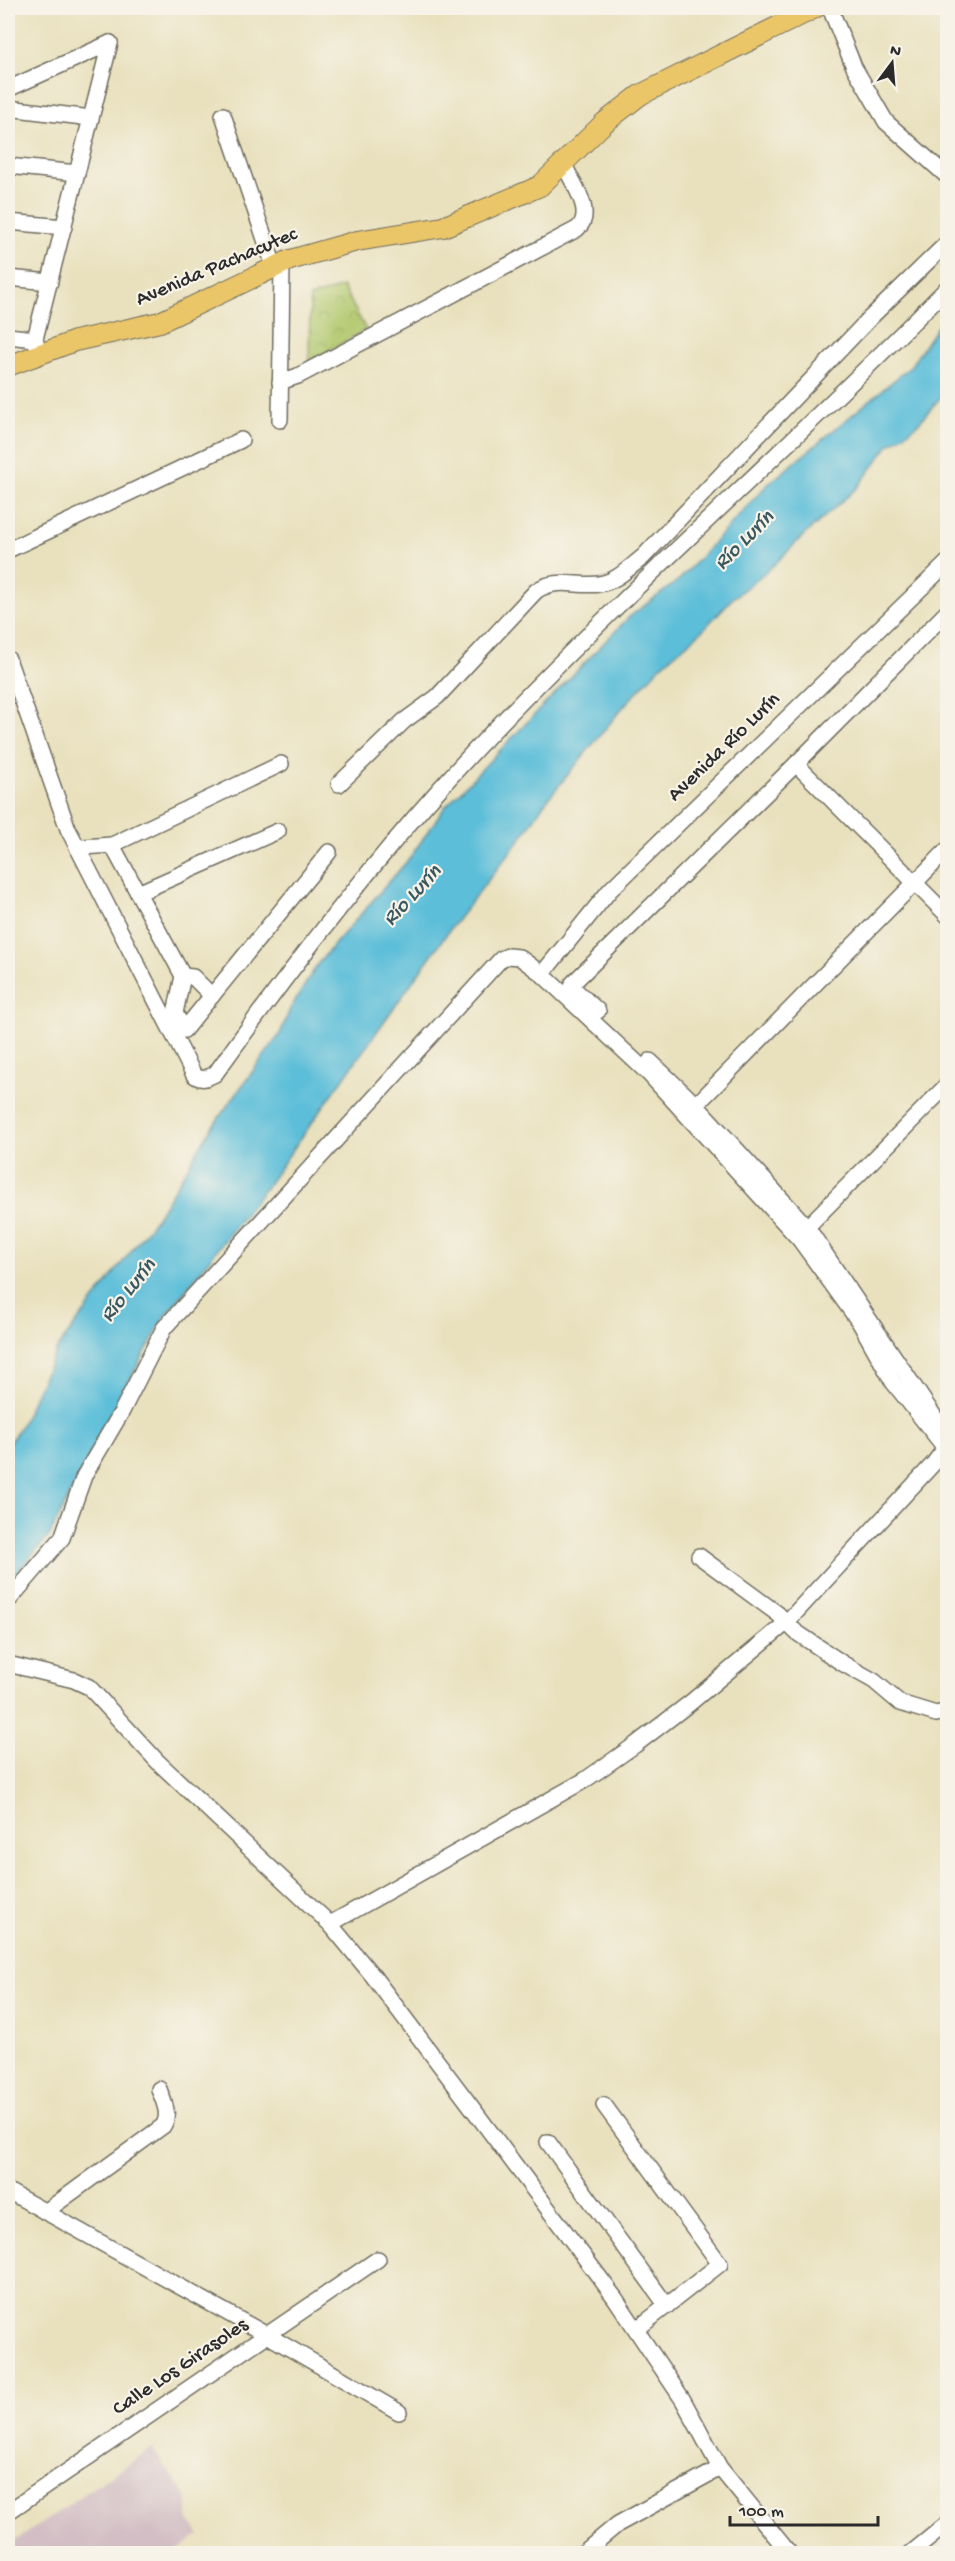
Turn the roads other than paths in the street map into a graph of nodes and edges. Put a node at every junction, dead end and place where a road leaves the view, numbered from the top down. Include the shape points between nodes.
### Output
1 (815, 8) edge
2 (830, 8) edge
3 (8, 89) edge
4 (8, 108) edge
5 (224, 115) dead end
6 (92, 118) junction
7 (564, 165) junction
8 (8, 166) edge
9 (77, 173) junction
10 (948, 177) edge
11 (8, 222) edge
12 (64, 228) junction
13 (948, 242) edge
14 (278, 264) junction
15 (8, 278) edge
16 (50, 282) junction
17 (948, 287) edge
18 (8, 336) edge
19 (37, 347) junction
20 (8, 366) edge
21 (280, 382) junction
22 (279, 420) dead end
23 (241, 440) dead end
24 (8, 550) edge
25 (948, 562) edge
26 (948, 611) edge
27 (8, 659) edge
28 (281, 764) dead end
29 (796, 764) junction
30 (339, 784) dead end
31 (278, 831) dead end
32 (112, 845) junction
33 (78, 849) junction
34 (948, 849) edge
35 (329, 852) dead end
36 (914, 883) junction
37 (138, 893) junction
38 (948, 916) edge
39 (542, 974) junction
40 (183, 976) junction
41 (212, 996) junction
42 (948, 1084) edge
43 (696, 1105) junction
44 (807, 1227) junction
45 (948, 1437) edge
46 (699, 1556) dead end
47 (8, 1601) edge
48 (786, 1623) junction
49 (8, 1664) edge
50 (948, 1711) edge
51 (330, 1924) junction
52 (159, 2089) dead end
53 (604, 2105) dead end
54 (548, 2142) dead end
55 (8, 2192) edge
56 (45, 2212) junction
57 (378, 2259) dead end
58 (667, 2306) junction
59 (638, 2329) junction
60 (267, 2335) junction
61 (399, 2412) dead end
62 (720, 2468) junction
63 (8, 2512) edge
64 (948, 2523) edge
65 (582, 2553) edge
66 (790, 2553) edge
67 (910, 2553) edge

1 - 7 main road, Avenida Pachacutec via 640,94 604,123
2 - 10 street via 854,67 886,122
3 - 6 street via 110,43
4 - 6 street
5 - 14 street
6 - 9 street
7 - 14 main road, Avenida Pachacutec via 540,186 443,227 357,241
7 - 21 street via 585,211 577,229
8 - 9 street
9 - 12 street
11 - 12 street
12 - 16 street
13 - 30 street via 870,318 643,557 602,584 544,585 437,697 404,721
14 - 19 main road, Avenida Pachacutec via 160,322
14 - 21 street
15 - 16 street
16 - 19 street
17 - 33 street via 496,728 305,950 215,1074 203,1079 194,1075
18 - 19 street
19 - 20 main road, Avenida Pachacutec
21 - 22 street
23 - 24 street
25 - 39 street, Avenida Río Lurín via 606,894
26 - 29 street
27 - 33 street
28 - 32 street
29 - 36 street
29 - 43 street via 572,985
31 - 37 street
32 - 33 street
32 - 37 street
34 - 36 street
35 - 41 street
36 - 38 street
36 - 43 street
37 - 40 street
39 - 47 street via 519,957 501,959 169,1321 76,1492 62,1538
39 - 48 street via 649,1074 800,1240 860,1323 892,1382 942,1444 943,1451 934,1463
40 - 41 street via 193,977
40 - 41 street via 175,1013 184,1030
42 - 44 street
43 - 44 street
44 - 45 street
46 - 48 street
48 - 50 street via 874,1681 900,1703 936,1714
48 - 51 street via 690,1703 590,1777
49 - 51 street via 89,1687 158,1762
51 - 59 street
52 - 56 street via 167,2113 163,2126
53 - 58 street via 720,2264
54 - 58 street
55 - 56 street
56 - 60 street
57 - 60 street, Calle Los Girasoles
58 - 59 street
59 - 62 street
60 - 61 street
60 - 63 street, Calle Los Girasoles
62 - 65 street via 618,2524
62 - 66 street
64 - 67 street

